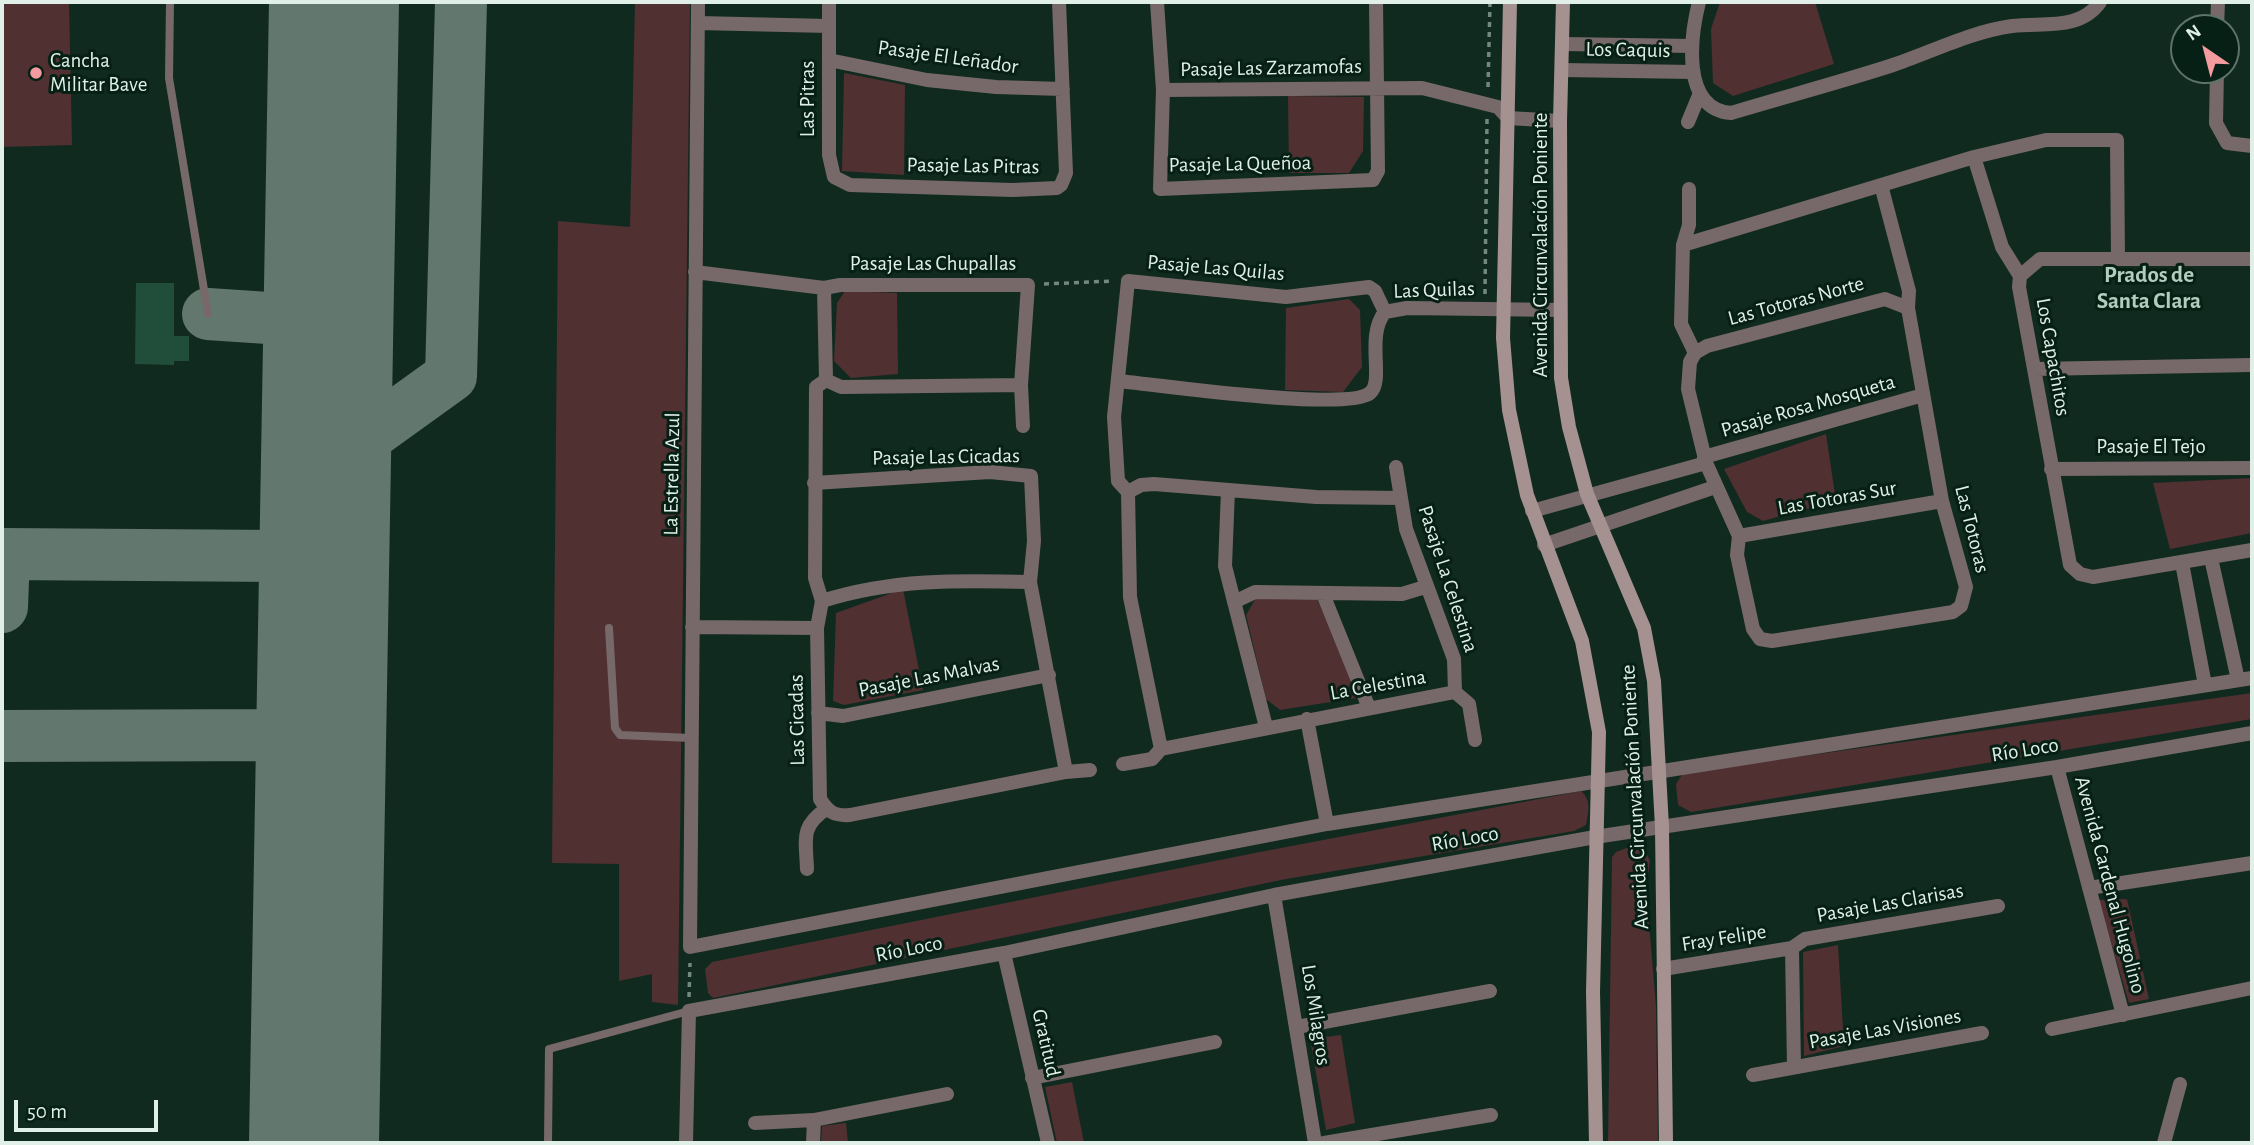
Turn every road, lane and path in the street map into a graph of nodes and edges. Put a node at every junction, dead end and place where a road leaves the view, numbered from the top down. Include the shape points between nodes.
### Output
1 (170, 2) edge
2 (698, 2) edge
3 (830, 2) edge
4 (1059, 2) edge
5 (1157, 2) edge
6 (1376, 2) edge
7 (1510, 2) edge
8 (1563, 2) edge
9 (1699, 2) edge
10 (2100, 2) edge
11 (698, 23) junction
12 (828, 26) junction
13 (1563, 44) junction
14 (1692, 46) junction
15 (829, 60) junction
16 (1562, 70) junction
17 (1693, 72) junction
18 (2217, 84) edge
19 (1379, 88) junction
20 (1063, 89) junction
21 (1163, 90) junction
22 (1700, 93) junction
23 (1508, 118) junction
24 (1560, 121) junction
25 (1688, 122) dead end
26 (2252, 146) edge
27 (1974, 157) junction
28 (830, 171) joint
29 (1881, 185) junction
30 (1689, 189) dead end
31 (1683, 245) junction
32 (2118, 259) junction
33 (2252, 259) edge
34 (695, 272) junction
35 (2020, 276) junction
36 (1128, 281) junction
37 (1028, 285) junction
38 (824, 288) junction
39 (1908, 308) junction
40 (1504, 309) junction
41 (1560, 310) junction
42 (1385, 312) junction
43 (208, 314) dead end
44 (1695, 353) junction
45 (2252, 365) edge
46 (2035, 369) junction
47 (826, 380) junction
48 (1119, 382) junction
49 (1021, 385) junction
50 (1923, 395) junction
51 (1023, 426) dead end
52 (1705, 460) junction
53 (1396, 467) dead end
54 (2051, 468) junction
55 (2252, 468) edge
56 (814, 483) junction
57 (1715, 487) junction
58 (1227, 490) junction
59 (1128, 492) junction
60 (1587, 494) junction
61 (1400, 498) junction
62 (1942, 501) junction
63 (1532, 511) junction
64 (1601, 525) junction
65 (1739, 536) junction
66 (1544, 545) junction
67 (2252, 550) edge
68 (2211, 558) junction
69 (2182, 563) junction
70 (1030, 582) junction
71 (1425, 587) junction
72 (1323, 594) junction
73 (822, 601) junction
74 (1234, 602) junction
75 (692, 626) junction
76 (609, 628) dead end
77 (817, 628) junction
78 (1049, 675) junction
79 (2245, 679) edge
80 (2205, 685) junction
81 (1455, 692) junction
82 (1369, 708) junction
83 (818, 713) junction
84 (1307, 719) junction
85 (1266, 727) junction
86 (2252, 733) edge
87 (691, 738) junction
88 (1475, 740) dead end
89 (1161, 749) junction
90 (1123, 764) dead end
91 (2057, 767) junction
92 (1090, 770) dead end
93 (1659, 771) junction
94 (1066, 772) junction
95 (1596, 780) junction
96 (826, 809) junction
97 (1327, 824) junction
98 (1662, 827) junction
99 (1595, 837) junction
100 (2252, 863) edge
101 (807, 869) dead end
102 (2089, 888) junction
103 (1274, 895) junction
104 (1998, 906) dead end
105 (690, 947) junction
106 (1791, 948) junction
107 (1004, 953) junction
108 (1663, 969) junction
109 (2252, 988) edge
110 (1490, 991) dead end
111 (689, 1011) junction
112 (2123, 1015) junction
113 (1297, 1027) junction
114 (2052, 1029) dead end
115 (1982, 1033) dead end
116 (1215, 1042) dead end
117 (1794, 1067) junction
118 (1753, 1075) dead end
119 (1032, 1078) junction
120 (2180, 1084) dead end
121 (947, 1094) dead end
122 (1491, 1115) dead end
123 (814, 1120) junction
124 (755, 1123) dead end
125 (548, 1143) edge
126 (685, 1143) edge
127 (813, 1143) edge
128 (1048, 1143) edge
129 (1315, 1143) edge
130 (1324, 1143) edge
131 (1596, 1143) edge
132 (1665, 1143) edge
133 (2164, 1143) edge

1 - 43 lane via 169,78
2 - 11 street, La Estrella Azul
3 - 12 street, Las Pitras
4 - 20 street, Pasaje Las Pitras
5 - 21 street, Pasaje La Queñoa
6 - 19 street
7 - 23 street, Avenida Circunvalación Poniente
8 - 13 street, Avenida Circunvalación Poniente
9 - 14 street
10 - 22 street via 2077,21 1980,33 1889,66 1731,113 1719,110
11 - 12 street
11 - 34 street, La Estrella Azul
12 - 15 street, Las Pitras
13 - 14 street, Los Caquis
13 - 16 street, Avenida Circunvalación Poniente
14 - 17 street
15 - 20 street, Pasaje El Leñador via 927,80
15 - 28 street, Las Pitras
16 - 17 street, Los Caquis
16 - 24 street, Avenida Circunvalación Poniente
17 - 22 street
18 - 26 street via 2217,130 2227,144
19 - 21 street, Pasaje Las Zarzamofas
19 - 21 street, Pasaje La Queñoa via 1377,176 1366,182 1160,189
19 - 23 street, Pasaje Las Zarzamofas via 1450,93 1498,107
20 - 28 street, Pasaje Las Pitras via 1067,163 1064,181 1057,188 850,185 839,182
22 - 25 street
23 - 24 street
23 - 40 street, Avenida Circunvalación Poniente
24 - 41 street, Avenida Circunvalación Poniente
27 - 29 street
27 - 32 street via 2046,140 2117,140
27 - 35 street via 2002,247
29 - 31 street
29 - 39 street, Las Totoras via 1909,292
30 - 31 street via 1689,225
31 - 44 street via 1681,324
32 - 33 street, Los Capachitos
32 - 35 street, Los Capachitos via 2040,259
34 - 38 street, Pasaje Las Chupallas
34 - 75 street, La Estrella Azul
35 - 46 street, Los Capachitos
36 - 37 path
36 - 42 street, Pasaje Las Quilas via 1286,297 1369,287 1376,291
36 - 48 street, Pasaje Las Quilas
37 - 38 street, Pasaje Las Chupallas
37 - 49 street, Pasaje Las Chupallas
38 - 47 street
39 - 44 street, Las Totoras Norte via 1885,299
39 - 50 street, Las Totoras
40 - 41 street, Las Quilas
40 - 42 street, Las Quilas
40 - 63 street, Avenida Circunvalación Poniente via 1509,410
41 - 60 street, Avenida Circunvalación Poniente via 1563,390
42 - 48 street, Las Quilas via 1374,331 1376,385 1370,393 1338,401
44 - 52 street, Las Totoras via 1688,389
45 - 46 street
46 - 54 street, Los Capachitos
47 - 49 street via 841,387
47 - 56 street via 816,387
48 - 59 street, Pasaje Las Quilas via 1118,481
49 - 51 street, Pasaje Las Chupallas
50 - 52 street, Pasaje Rosa Mosqueta
50 - 62 street, Las Totoras
52 - 57 street, Las Totoras
52 - 60 street
53 - 61 street, Pasaje La Celestina
54 - 55 street, Pasaje El Tejo
54 - 69 street, Los Capachitos via 2066,555 2080,574 2093,577
56 - 70 street, Pasaje Las Cicadas via 990,472 1031,476 1034,541
56 - 73 street via 814,578
57 - 64 street
57 - 65 street, Las Totoras
58 - 59 street via 1146,484
58 - 61 street
58 - 74 street via 1225,566
59 - 89 street via 1130,597
60 - 63 street
60 - 64 street, Avenida Circunvalación Poniente
61 - 71 street, Pasaje La Celestina
62 - 65 street, Las Totoras Sur
62 - 65 street, Las Totoras via 1966,587 1961,606 1953,612 1772,641 1760,639 1753,629 1737,555
63 - 66 street, Avenida Circunvalación Poniente
64 - 66 street
64 - 93 street, Avenida Circunvalación Poniente via 1644,628 1654,681
66 - 95 street, Avenida Circunvalación Poniente via 1588,663 1599,732
67 - 68 street, Los Capachitos
68 - 69 street, Los Capachitos
68 - 79 street
69 - 80 street
70 - 73 street via 918,581
70 - 78 street, Pasaje Las Cicadas
71 - 72 street via 1402,594
71 - 81 street, Pasaje La Celestina via 1454,659
72 - 74 street via 1255,592
72 - 82 street
73 - 77 street, Las Cicadas
74 - 85 street
75 - 77 street
75 - 87 street, La Estrella Azul
76 - 87 lane via 615,728 620,735
77 - 83 street, Las Cicadas
78 - 83 street, Pasaje Las Malvas via 843,716
78 - 94 street, Pasaje Las Cicadas
79 - 80 street, Río Loco
80 - 93 street, Río Loco
81 - 82 street, La Celestina
81 - 88 street, Pasaje La Celestina via 1469,704
82 - 84 street, La Celestina
83 - 96 street, Las Cicadas via 820,799
84 - 85 street, La Celestina
84 - 97 street, La Celestina
85 - 89 street
86 - 91 street, Río Loco
87 - 105 street, La Estrella Azul
89 - 90 street via 1152,760
91 - 98 street, Río Loco
91 - 102 street, Avenida Cardenal Hugolino
92 - 94 street
93 - 95 street, Río Loco
93 - 98 street, Avenida Circunvalación Poniente
94 - 96 street via 850,815 837,816
95 - 97 street, Río Loco
95 - 99 street, Avenida Circunvalación Poniente
96 - 101 street via 808,823
97 - 105 street, Río Loco
98 - 99 street, Río Loco
98 - 108 street, Avenida Circunvalación Poniente
99 - 103 street, Río Loco
99 - 131 street, Avenida Circunvalación Poniente via 1592,1060
100 - 102 street
102 - 112 street, Avenida Cardenal Hugolino
103 - 107 street, Río Loco
103 - 113 street, Los Milagros
104 - 106 street, Pasaje Las Clarisas via 1805,939
105 - 111 path
106 - 108 street, Fray Felipe
106 - 117 street, Pasaje Las Visiones
107 - 111 street, Río Loco
107 - 119 street, Gratitud
108 - 132 street, Avenida Circunvalación Poniente
109 - 112 street
110 - 113 street
111 - 125 lane via 550,1049
111 - 126 street
112 - 114 street
113 - 129 street, Los Milagros
115 - 117 street, Pasaje Las Visiones
116 - 119 street
117 - 118 street, Pasaje Las Visiones
119 - 128 street, Gratitud
120 - 133 street
121 - 123 street
122 - 130 street
123 - 124 street
123 - 127 street

